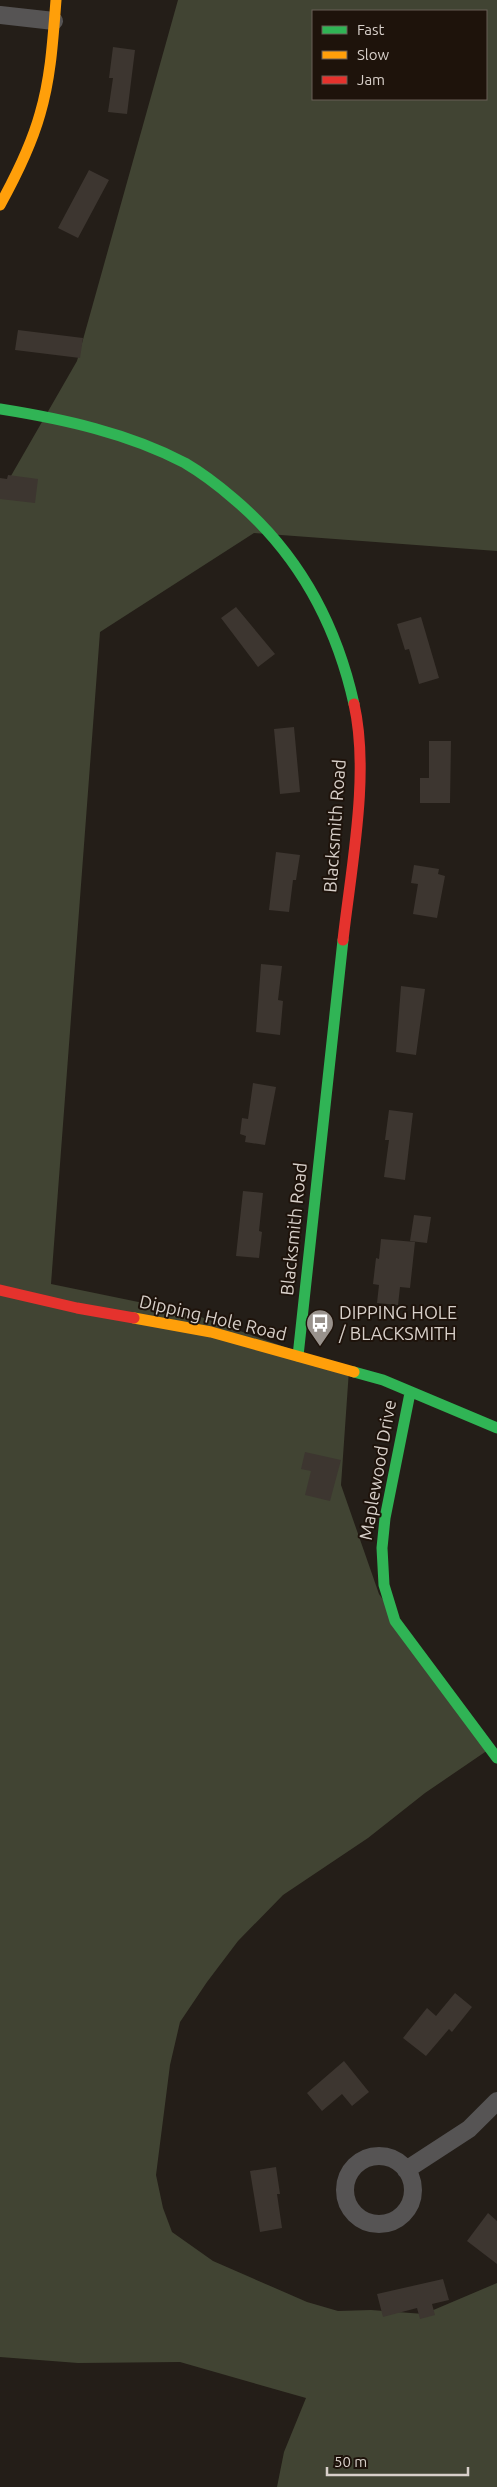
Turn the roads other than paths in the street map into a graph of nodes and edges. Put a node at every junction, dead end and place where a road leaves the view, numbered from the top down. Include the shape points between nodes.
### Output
1 (56, 0) edge
2 (0, 15) edge
3 (54, 21) junction
4 (0, 205) edge
5 (0, 409) edge
6 (0, 1290) edge
7 (298, 1356) junction
8 (410, 1393) junction
9 (497, 1428) edge
10 (497, 1758) edge
11 (497, 2101) edge
12 (406, 2170) dead end

1 - 3 street
2 - 3 street
3 - 4 street via 40,114 31,142
5 - 7 street, Blacksmith Road via 49,416 130,438 191,466 236,501 275,539 308,584 330,628 346,677 358,727 359,790
6 - 7 street, Dipping Hole Road via 77,1308 211,1332
7 - 8 street, Dipping Hole Road via 383,1380
8 - 9 street, Dipping Hole Road
8 - 10 street, Maplewood Drive via 384,1518 384,1585 395,1621
11 - 12 street via 469,2129

